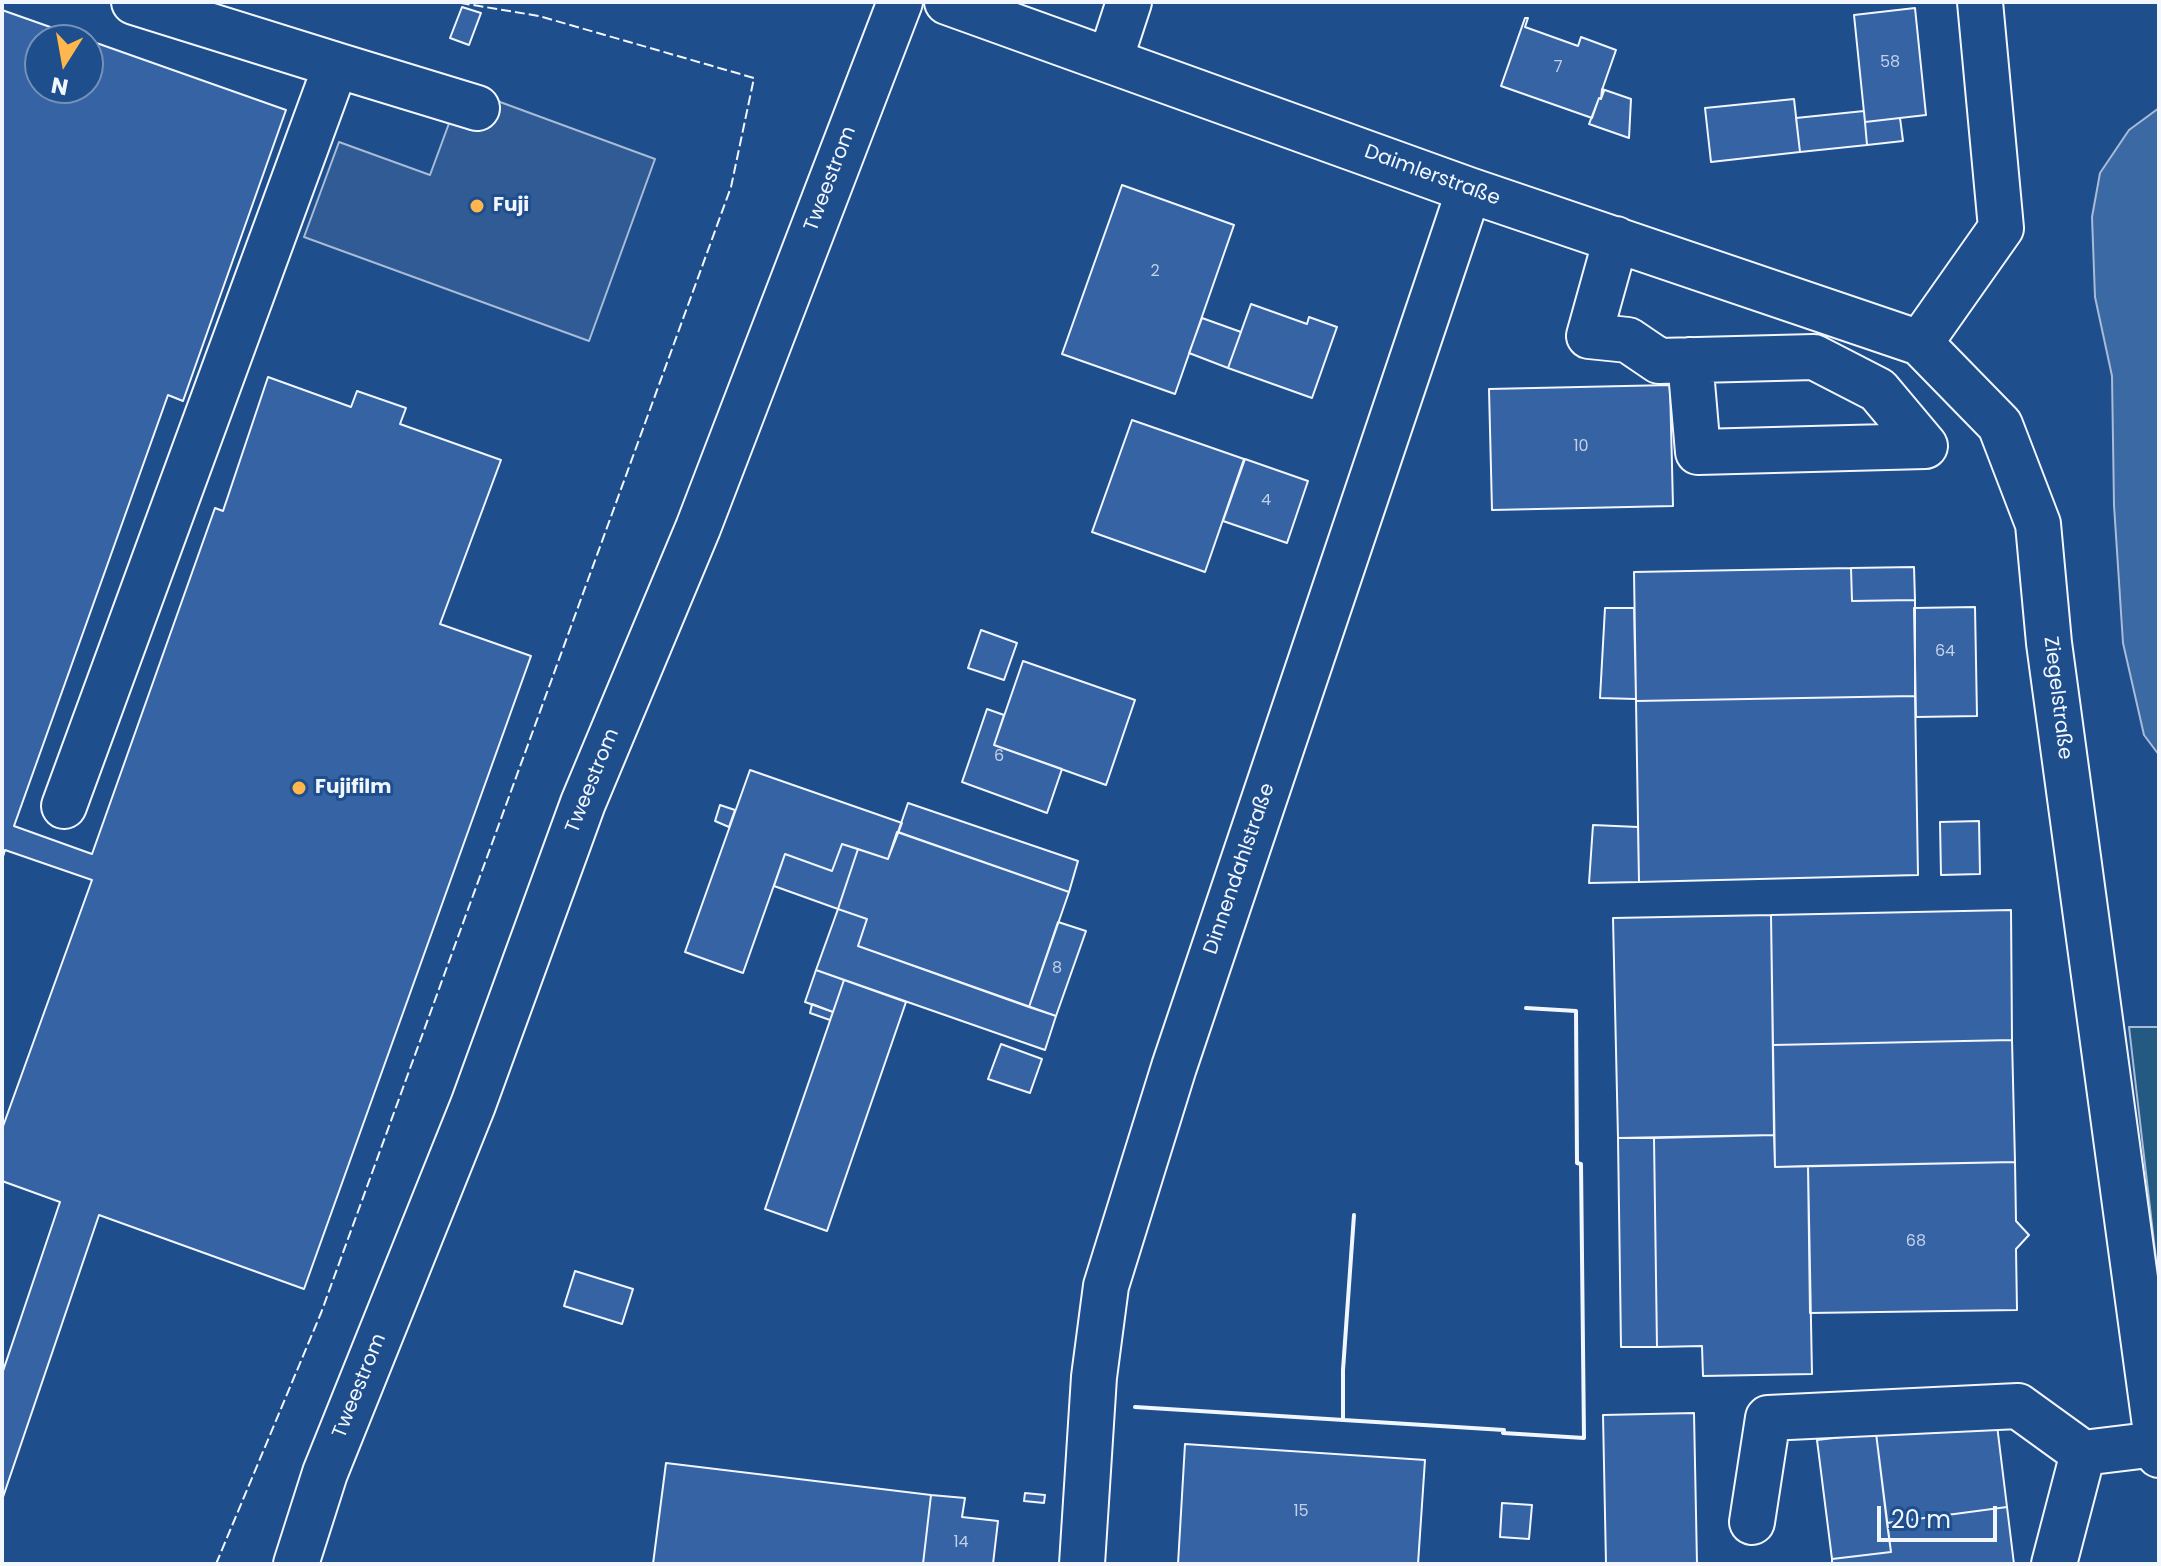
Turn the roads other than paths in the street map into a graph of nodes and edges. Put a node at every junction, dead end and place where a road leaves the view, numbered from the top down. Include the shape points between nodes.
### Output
1 (134, 2) edge
2 (900, 2) edge
3 (947, 2) edge
4 (1129, 2) edge
5 (1980, 2) edge
6 (1110, 60) junction
7 (336, 65) junction
8 (477, 108) dead end
9 (1469, 190) junction
10 (1616, 239) junction
11 (1920, 343) junction
12 (1690, 360) junction
13 (64, 806) dead end
14 (2158, 1449) edge
15 (2083, 1453) junction
16 (1752, 1522) dead end
17 (296, 1564) edge
18 (1082, 1564) edge
19 (2054, 1564) edge

1 - 7 street
2 - 17 street, Tweestrom via 698,528 583,803 473,1105 325,1473
3 - 6 street, Daimlerstraße
4 - 6 street
5 - 11 street via 2001,228
6 - 9 street, Daimlerstraße
7 - 8 street
7 - 13 street
9 - 10 street, Daimlerstraße
9 - 18 street, Dinnendahlstraße via 1174,1067 1106,1286 1094,1377
10 - 11 street, Daimlerstraße
10 - 12 street via 1589,336 1628,340 1659,361
11 - 14 street, Ziegelstraße via 2000,425 2038,524 2049,643
12 - 12 street via 1814,357 1878,390 1925,446 1698,452
14 - 15 street
15 - 16 street via 2018,1406 1768,1418
15 - 19 street

